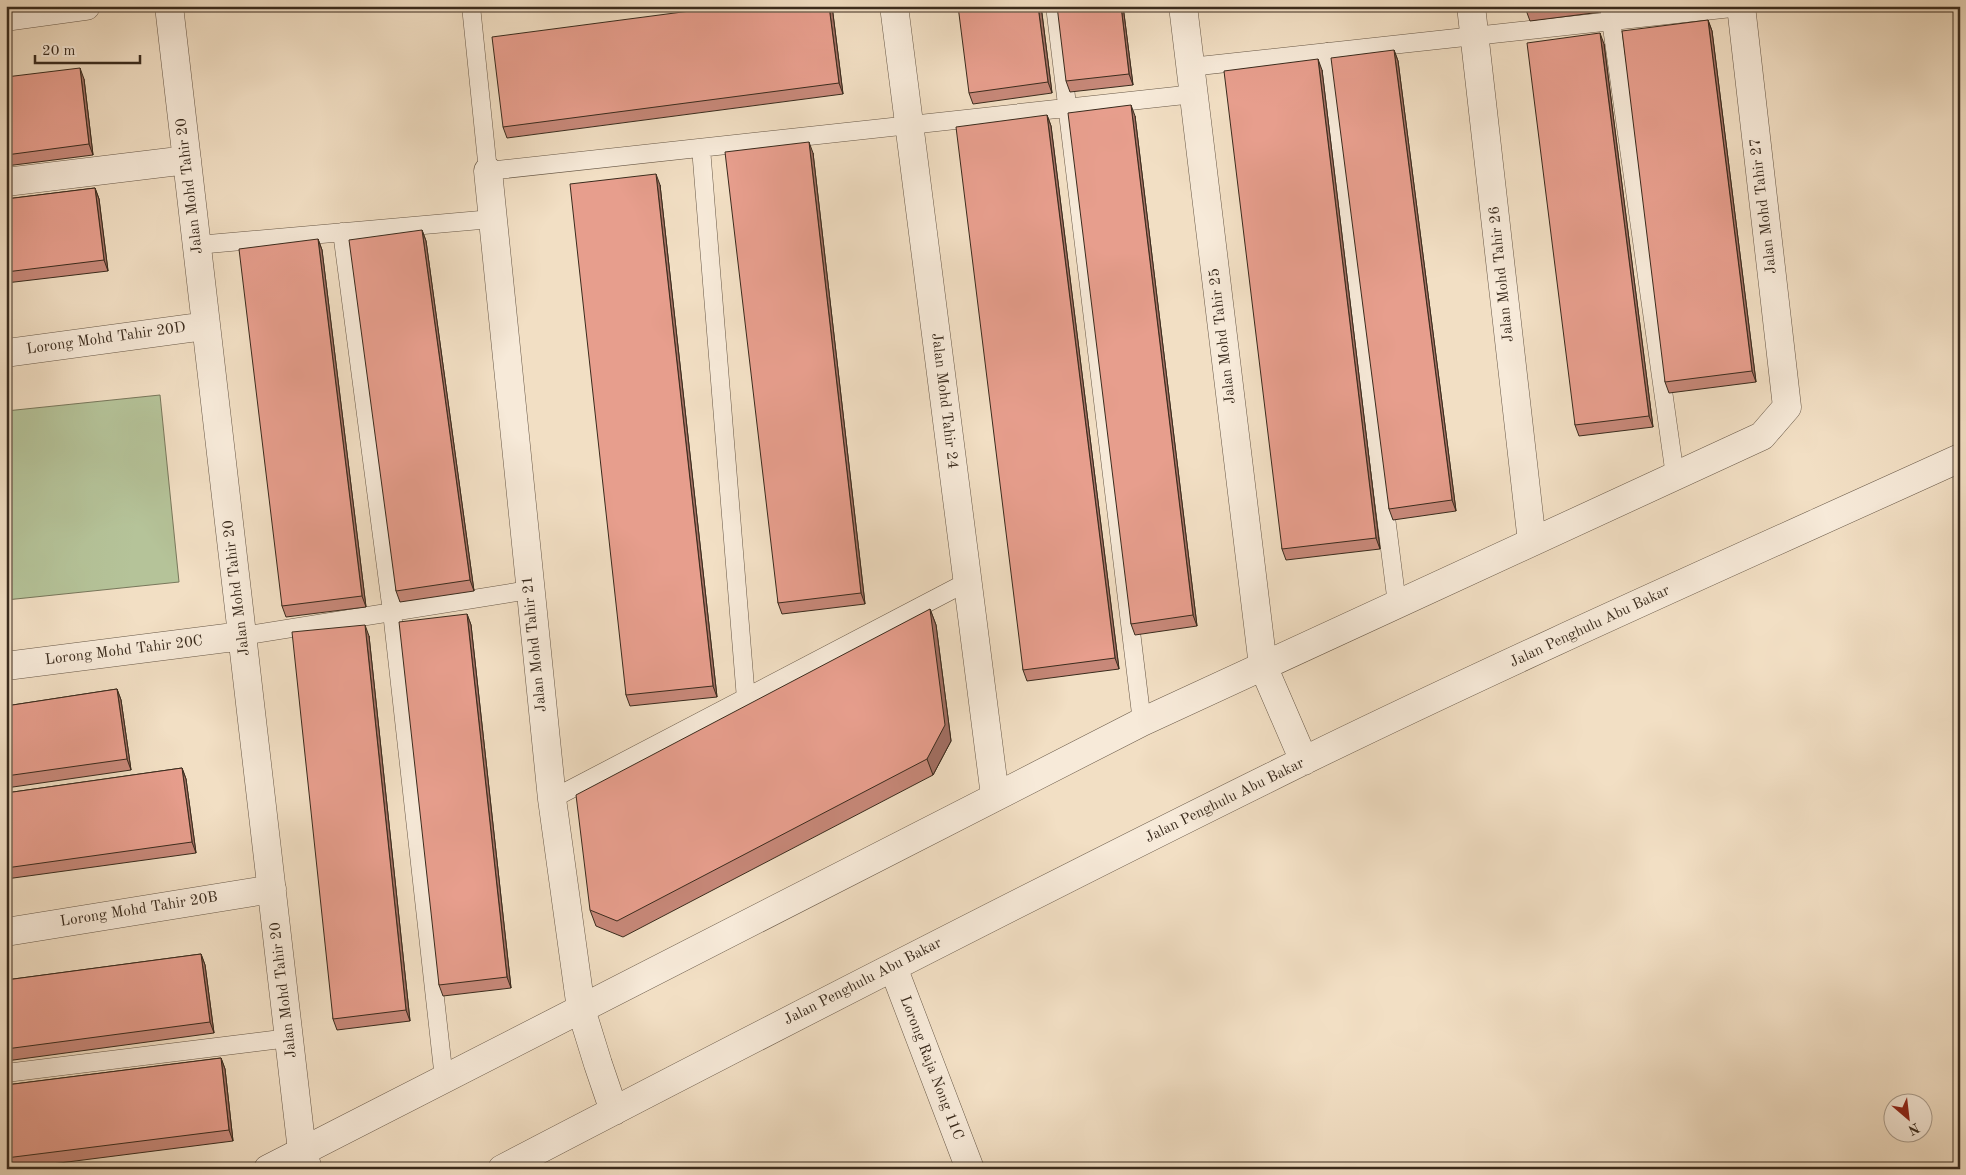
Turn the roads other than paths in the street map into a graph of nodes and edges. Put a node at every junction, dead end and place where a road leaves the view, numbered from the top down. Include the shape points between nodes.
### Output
1 (86, 6) edge
2 (169, 6) edge
3 (471, 6) edge
4 (894, 6) edge
5 (1056, 6) edge
6 (1183, 6) edge
7 (1472, 6) edge
8 (1741, 6) edge
9 (1610, 13) edge
10 (6, 17) edge
11 (1475, 36) junction
12 (1327, 52) junction
13 (1190, 67) junction
14 (1194, 94) junction
15 (1068, 108) junction
16 (909, 125) junction
17 (701, 148) junction
18 (187, 160) junction
19 (488, 171) junction
20 (6, 182) edge
21 (492, 219) junction
22 (342, 232) junction
23 (197, 245) junction
24 (206, 326) junction
25 (6, 353) edge
26 (1960, 458) edge
27 (1675, 476) junction
28 (1532, 542) junction
29 (967, 582) junction
30 (529, 590) junction
31 (1397, 604) junction
32 (392, 612) junction
33 (242, 636) junction
34 (6, 666) edge
35 (1263, 666) junction
36 (746, 699) junction
37 (1142, 722) junction
38 (1304, 761) junction
39 (995, 796) junction
40 (552, 799) junction
41 (272, 889) junction
42 (6, 932) edge
43 (893, 966) junction
44 (582, 1009) junction
45 (289, 1038) junction
46 (6, 1073) edge
47 (444, 1079) junction
48 (614, 1110) junction
49 (305, 1160) edge
50 (268, 1169) edge
51 (502, 1169) edge
52 (970, 1169) edge

1 - 10 street
2 - 18 street, Jalan Mohd Tahir 20
3 - 19 lane
4 - 16 street, Jalan Mohd Tahir 24
5 - 15 lane
6 - 13 street, Jalan Mohd Tahir 25
7 - 11 street, Jalan Mohd Tahir 26
8 - 9 lane
8 - 27 street, Jalan Mohd Tahir 27 via 1787,406 1762,436
9 - 11 lane
9 - 27 lane
11 - 12 lane
11 - 28 street, Jalan Mohd Tahir 26
12 - 13 lane
12 - 31 lane
13 - 14 street, Jalan Mohd Tahir 25
14 - 15 lane
14 - 35 street, Jalan Mohd Tahir 25
15 - 16 lane
15 - 37 lane
16 - 17 lane
16 - 29 street, Jalan Mohd Tahir 24
17 - 19 lane
17 - 36 lane
18 - 20 street
18 - 23 street, Jalan Mohd Tahir 20
19 - 21 street, Jalan Mohd Tahir 21
21 - 22 lane
21 - 30 street, Jalan Mohd Tahir 21
22 - 23 lane
22 - 32 lane
23 - 24 street, Jalan Mohd Tahir 20
24 - 25 street, Lorong Mohd Tahir 20D
24 - 33 street, Jalan Mohd Tahir 20
26 - 38 street, Jalan Penghulu Abu Bakar via 1655,596
27 - 28 street
28 - 31 street
29 - 36 lane
29 - 39 street, Jalan Mohd Tahir 24
30 - 32 lane
30 - 40 street, Jalan Mohd Tahir 21
31 - 35 street
32 - 33 lane
32 - 47 lane
33 - 34 street, Lorong Mohd Tahir 20C
33 - 41 street, Jalan Mohd Tahir 20
35 - 37 street
35 - 38 street, Jalan Mohd Tahir 25
36 - 40 lane
37 - 39 street
38 - 43 street, Jalan Penghulu Abu Bakar
39 - 44 street
40 - 44 street, Jalan Mohd Tahir 21
41 - 42 street, Lorong Mohd Tahir 20B
41 - 45 street, Jalan Mohd Tahir 20
43 - 48 street, Jalan Penghulu Abu Bakar
43 - 52 street, Lorong Raja Nong 11C
44 - 47 street
44 - 48 street, Jalan Mohd Tahir 21
45 - 46 lane
45 - 49 street, Jalan Mohd Tahir 20
47 - 49 street
48 - 51 street, Jalan Penghulu Abu Bakar
49 - 50 street

